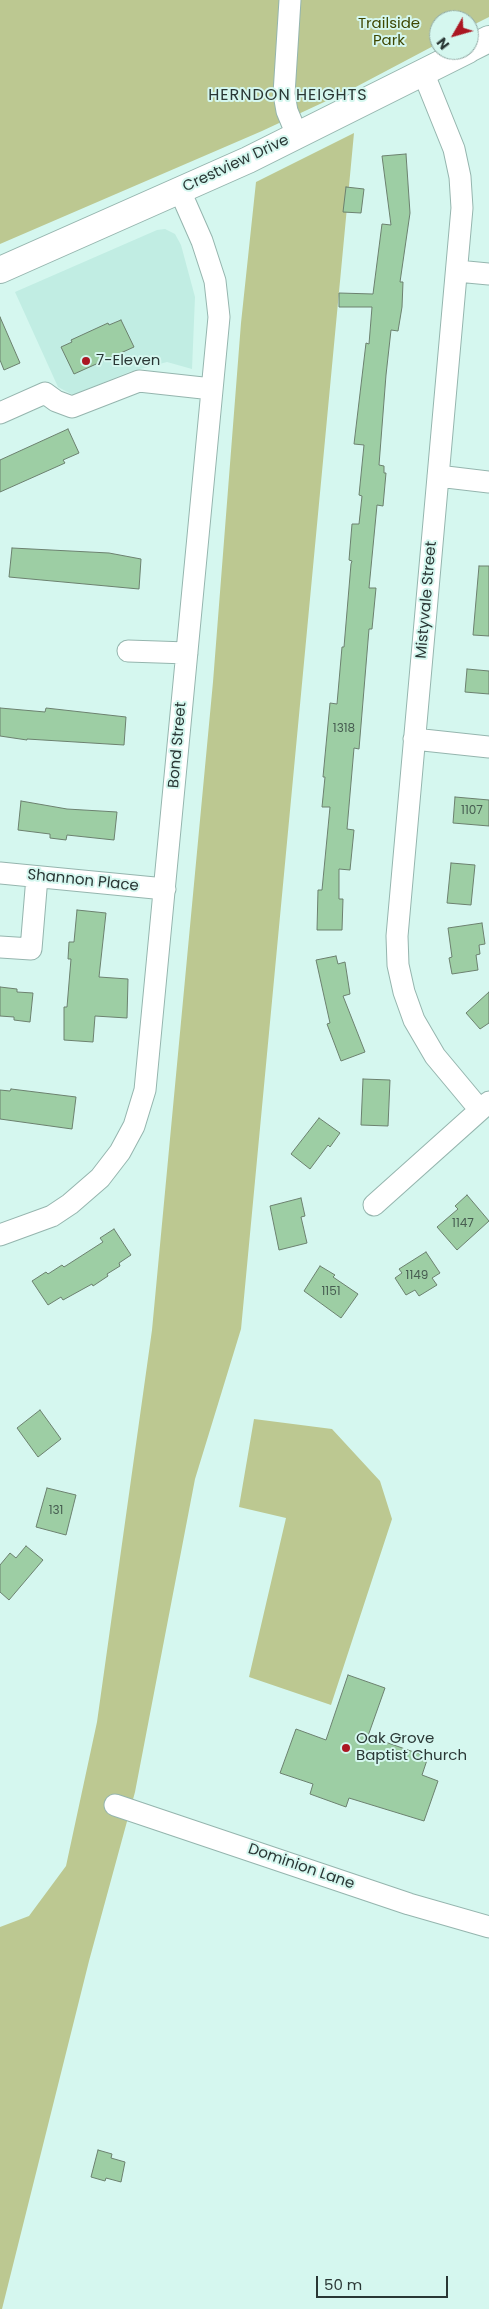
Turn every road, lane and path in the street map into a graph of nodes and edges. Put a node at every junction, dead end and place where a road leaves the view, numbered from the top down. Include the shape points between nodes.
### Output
1 (290, 0) edge
2 (448, 60) edge
3 (424, 72) junction
4 (297, 135) junction
5 (180, 190) junction
6 (0, 270) edge
7 (457, 271) junction
8 (489, 274) edge
9 (212, 388) junction
10 (0, 413) edge
11 (438, 476) junction
12 (489, 482) edge
13 (128, 650) dead end
14 (187, 653) junction
15 (414, 739) junction
16 (489, 747) edge
17 (0, 872) edge
18 (37, 877) junction
19 (165, 889) junction
20 (0, 947) edge
21 (485, 1106) edge
22 (374, 1205) dead end
23 (0, 1235) edge
24 (115, 1805) dead end
25 (489, 1927) edge

1 - 4 street via 284,94
2 - 3 main road, Crestview Drive
3 - 4 main road, Crestview Drive
3 - 7 street, Mistyvale Street via 454,149 460,177 462,208
4 - 5 main road, Crestview Drive
5 - 6 main road, Crestview Drive
5 - 9 street, Bond Street via 215,281 219,317
7 - 8 street
7 - 11 street, Mistyvale Street
9 - 10 street via 139,382 72,407 45,393
9 - 14 street, Bond Street
11 - 12 street
11 - 15 street, Mistyvale Street
13 - 14 street
14 - 19 street, Bond Street
15 - 16 street
15 - 21 street, Mistyvale Street via 396,936 398,965 414,1020 429,1046
17 - 18 street, Shannon Place
18 - 19 street, Shannon Place
18 - 20 street via 31,949
19 - 23 street, Bond Street via 145,1090 134,1126 120,1152 100,1178 70,1204 52,1216
21 - 22 street
24 - 25 street, Dominion Lane via 409,1904

